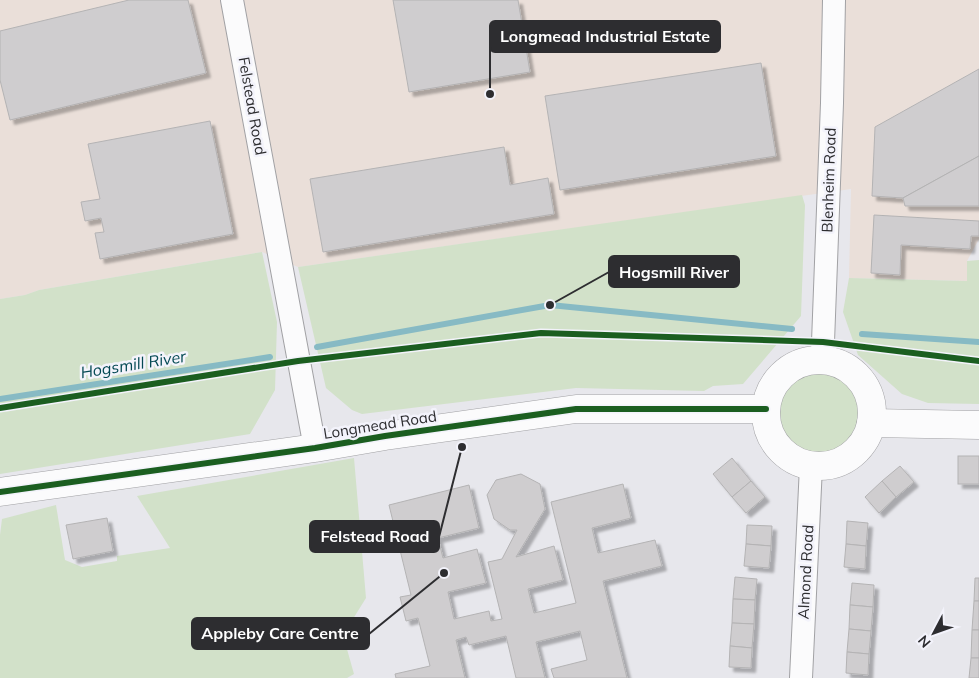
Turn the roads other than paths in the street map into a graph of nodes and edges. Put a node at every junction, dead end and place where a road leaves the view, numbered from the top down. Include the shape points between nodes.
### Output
1 (232, 0) edge
2 (834, 0) edge
3 (820, 360) junction
4 (766, 409) junction
5 (871, 423) junction
6 (979, 425) edge
7 (315, 448) junction
8 (811, 466) junction
9 (0, 492) edge
10 (801, 678) edge

1 - 7 street, Felstead Road
2 - 3 street, Blenheim Road
3 - 4 street via 795,366 780,377 770,391
3 - 5 street via 839,364 864,385 871,402
4 - 7 street, Longmead Road via 576,409
4 - 8 street via 767,426 774,443 794,460
5 - 6 street
5 - 8 street via 865,440 848,458 832,465
7 - 9 street, Longmead Road
8 - 10 street, Almond Road

